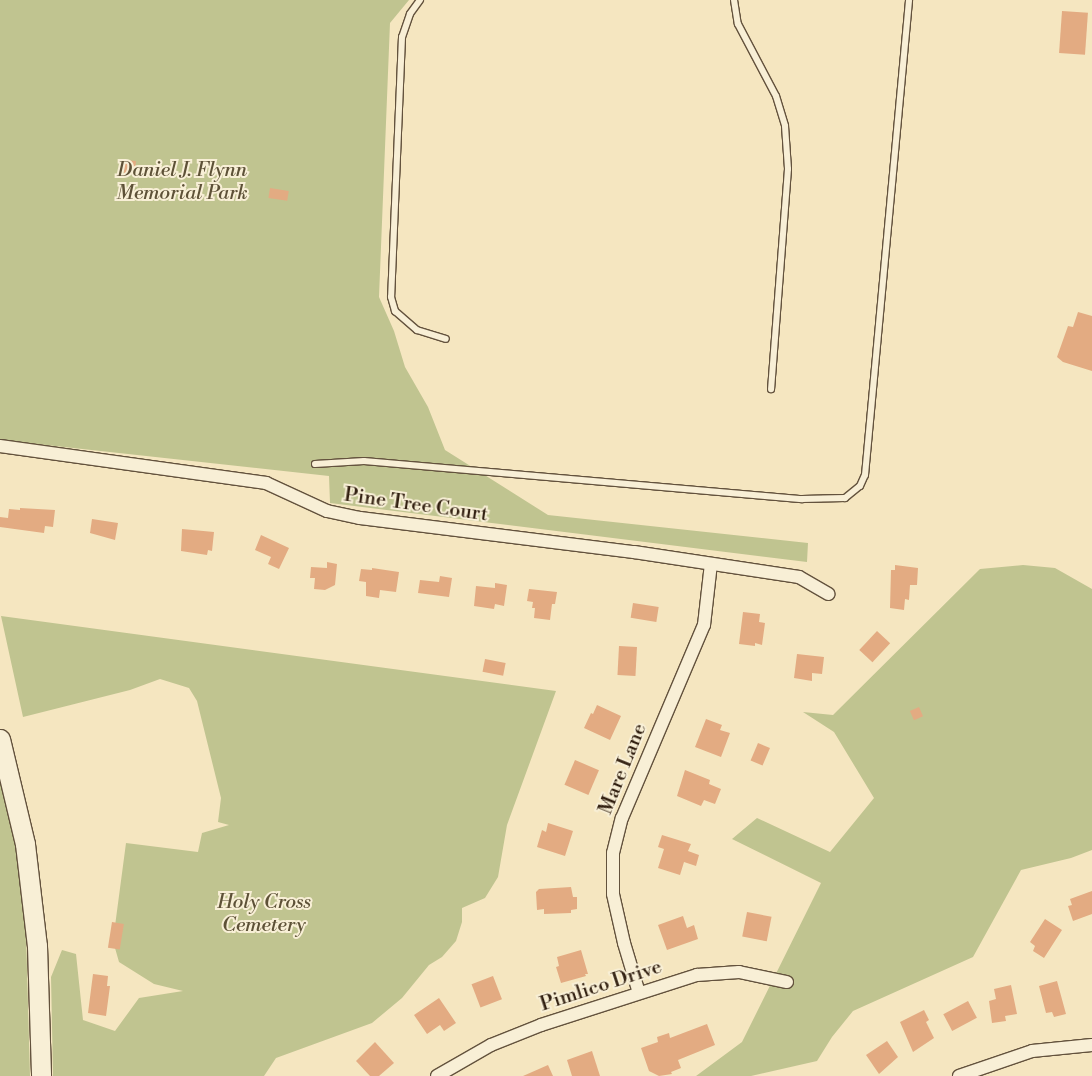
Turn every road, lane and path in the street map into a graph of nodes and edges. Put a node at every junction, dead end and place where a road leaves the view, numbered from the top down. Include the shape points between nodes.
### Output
1 (420, 0) edge
2 (734, 0) edge
3 (909, 0) edge
4 (446, 339) dead end
5 (771, 389) dead end
6 (0, 446) edge
7 (315, 464) dead end
8 (710, 564) junction
9 (829, 594) dead end
10 (0, 739) edge
11 (787, 982) dead end
12 (639, 994) junction
13 (1092, 1045) edge
14 (984, 1071) edge
15 (41, 1076) edge
16 (437, 1076) edge
17 (959, 1076) edge

1 - 4 lane via 410,14 402,37 391,296 395,311 417,330
2 - 5 lane via 738,24 776,96 785,126 788,169
3 - 7 lane via 865,475 860,486 845,498 792,499 364,461
6 - 8 street, Pine Tree Court via 266,483 327,511 360,518
8 - 9 street, Pine Tree Court via 799,577
8 - 12 street, Mare Lane via 704,625 622,818 613,853 613,894
10 - 15 street via 25,844 37,946
11 - 12 street, Pimlico Drive via 739,972 697,975
12 - 16 street, Pimlico Drive via 540,1025 491,1046
13 - 14 street via 1032,1051
14 - 17 street

